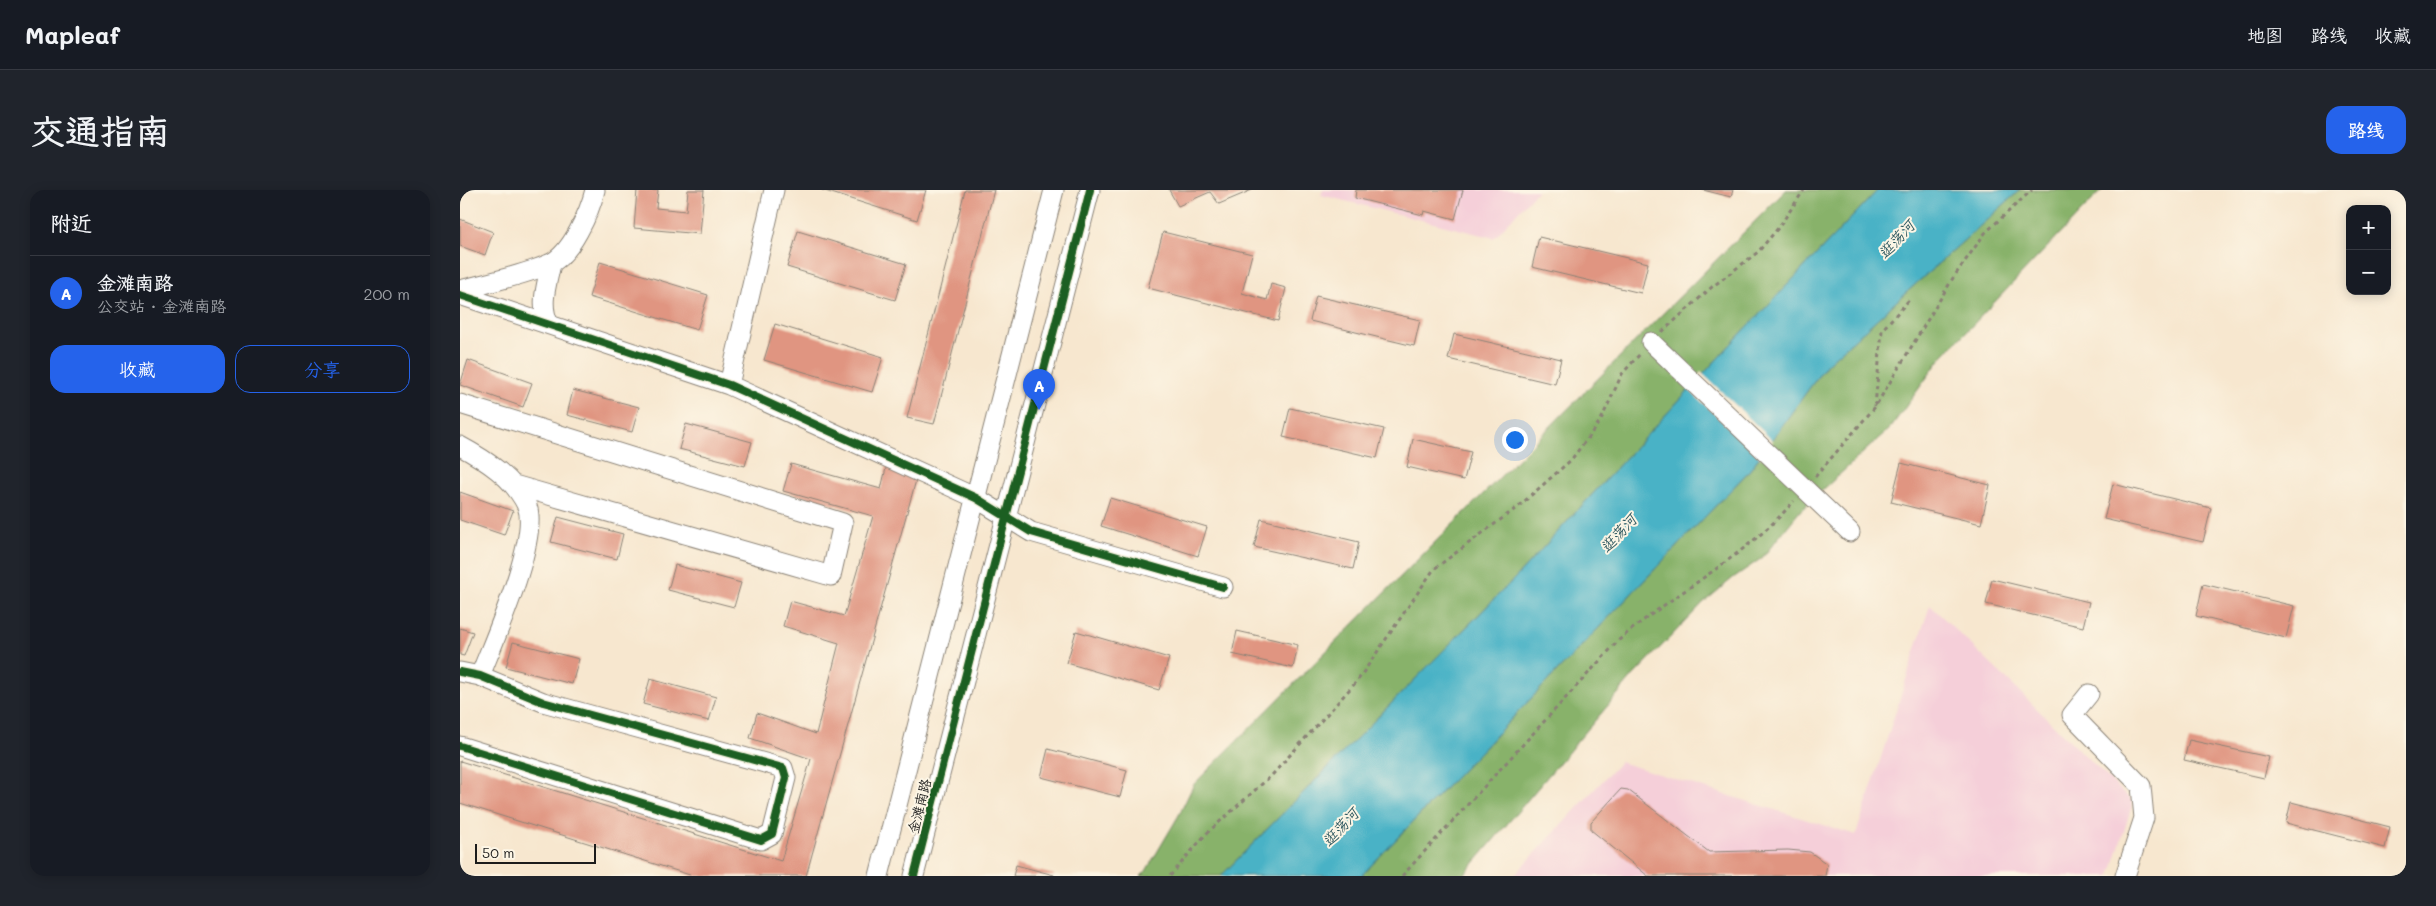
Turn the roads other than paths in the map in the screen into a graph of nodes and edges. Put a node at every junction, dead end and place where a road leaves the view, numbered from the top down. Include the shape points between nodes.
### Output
1 (595, 190) edge
2 (774, 190) edge
3 (1054, 190) edge
4 (1090, 190) edge
5 (551, 264) junction
6 (460, 290) edge
7 (460, 294) edge
8 (549, 324) junction
9 (1651, 342) road end
10 (729, 385) junction
11 (460, 404) edge
12 (460, 446) edge
13 (514, 485) junction
14 (976, 498) junction
15 (1006, 514) junction
16 (1850, 532) dead end
17 (1224, 587) dead end
18 (460, 672) edge
19 (480, 676) junction
20 (2089, 694) dead end
21 (460, 746) edge
22 (879, 876) edge
23 (914, 876) edge
24 (2125, 876) edge

1 - 5 street via 584,221 567,248
2 - 10 street
3 - 14 street, 金滩南路
4 - 15 street, 金滩南路
5 - 6 street
5 - 8 street via 544,294 544,314
7 - 8 street
8 - 10 street
9 - 16 street
10 - 14 street
11 - 13 street via 844,524 830,576
12 - 13 street via 484,459
13 - 19 street via 527,507 529,531 524,556
14 - 15 street
14 - 22 street, 金滩南路
15 - 17 street via 1031,532
15 - 23 street, 金滩南路
18 - 19 street
19 - 21 street via 543,702 782,768 786,778 772,834 761,840
20 - 24 street via 2072,716 2141,786 2144,818

